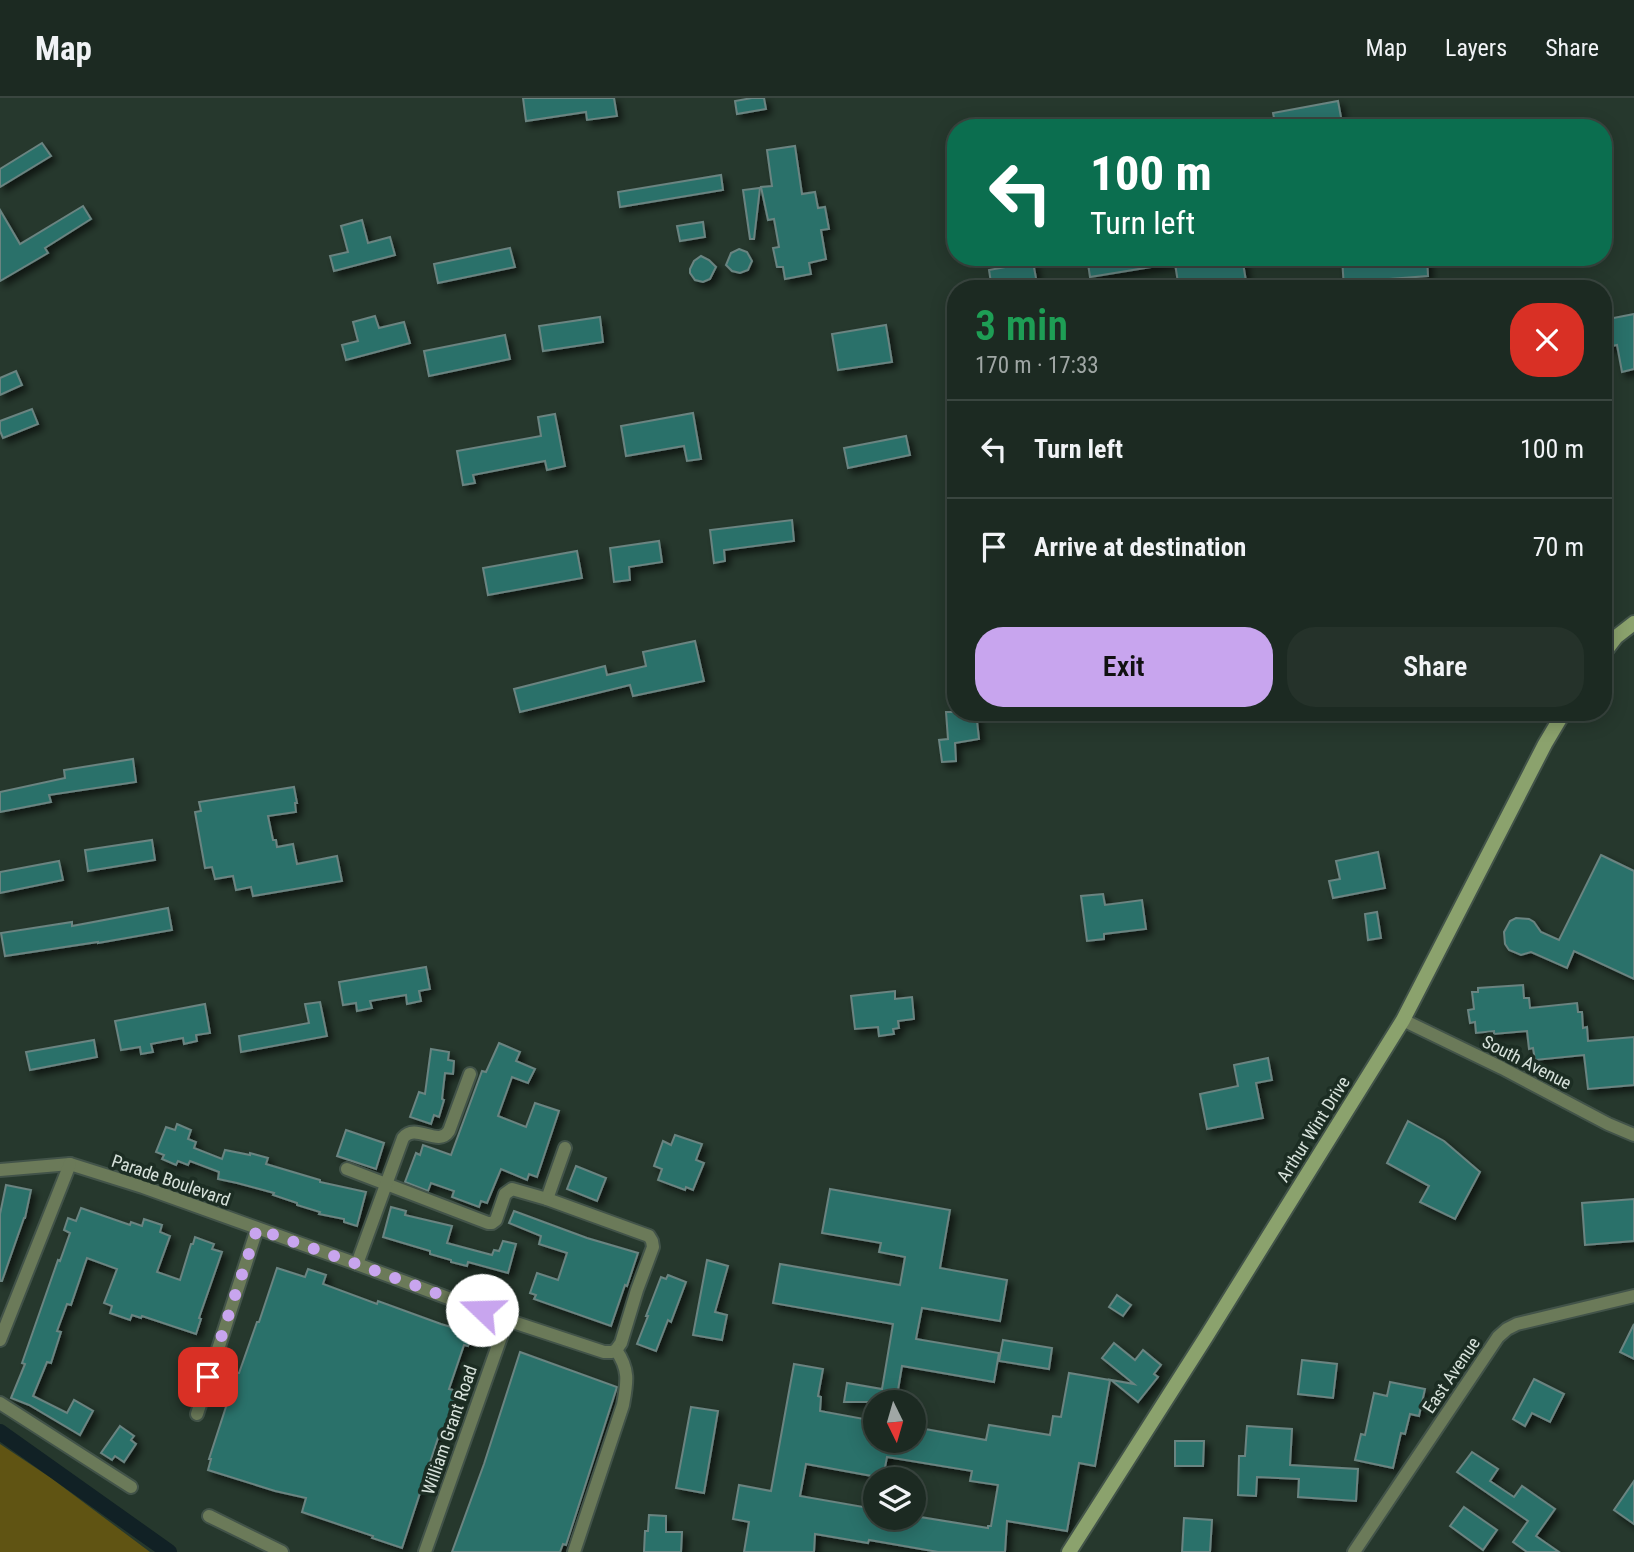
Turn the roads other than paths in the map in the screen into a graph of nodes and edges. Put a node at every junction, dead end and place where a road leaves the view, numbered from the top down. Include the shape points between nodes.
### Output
1 (1634, 624) edge
2 (1612, 642) edge
3 (1559, 721) edge
4 (1403, 1020) junction
5 (470, 1074) dead end
6 (1634, 1135) edge
7 (565, 1148) dead end
8 (70, 1164) junction
9 (347, 1169) dead end
10 (0, 1170) edge
11 (387, 1184) junction
12 (547, 1199) junction
13 (257, 1229) junction
14 (357, 1264) junction
15 (1634, 1296) edge
16 (507, 1320) junction
17 (0, 1340) edge
18 (616, 1350) junction
19 (0, 1404) edge
20 (197, 1414) dead end
21 (131, 1487) dead end
22 (209, 1516) dead end
23 (427, 1546) edge
24 (282, 1552) edge
25 (437, 1552) edge
26 (574, 1552) edge
27 (1069, 1552) edge
28 (1354, 1552) edge

1 - 2 main road
3 - 4 main road, Arthur Wint Drive
4 - 6 street, South Avenue
4 - 27 main road, Arthur Wint Drive
5 - 11 street via 448,1133 440,1138 407,1133
7 - 12 street
8 - 10 street
8 - 13 street, Parade Boulevard
8 - 17 street
9 - 11 street
11 - 12 street via 490,1223 496,1220 509,1190
11 - 14 street
12 - 18 street via 651,1238 653,1247
13 - 14 street, Parade Boulevard
13 - 20 street
14 - 16 street, Parade Boulevard
15 - 28 street, East Avenue via 1517,1324 1498,1336
16 - 18 street, Parade Boulevard via 604,1352
16 - 23 street, William Grant Road
18 - 26 street via 624,1362 627,1382 623,1405
19 - 21 street
22 - 24 street
23 - 25 street

